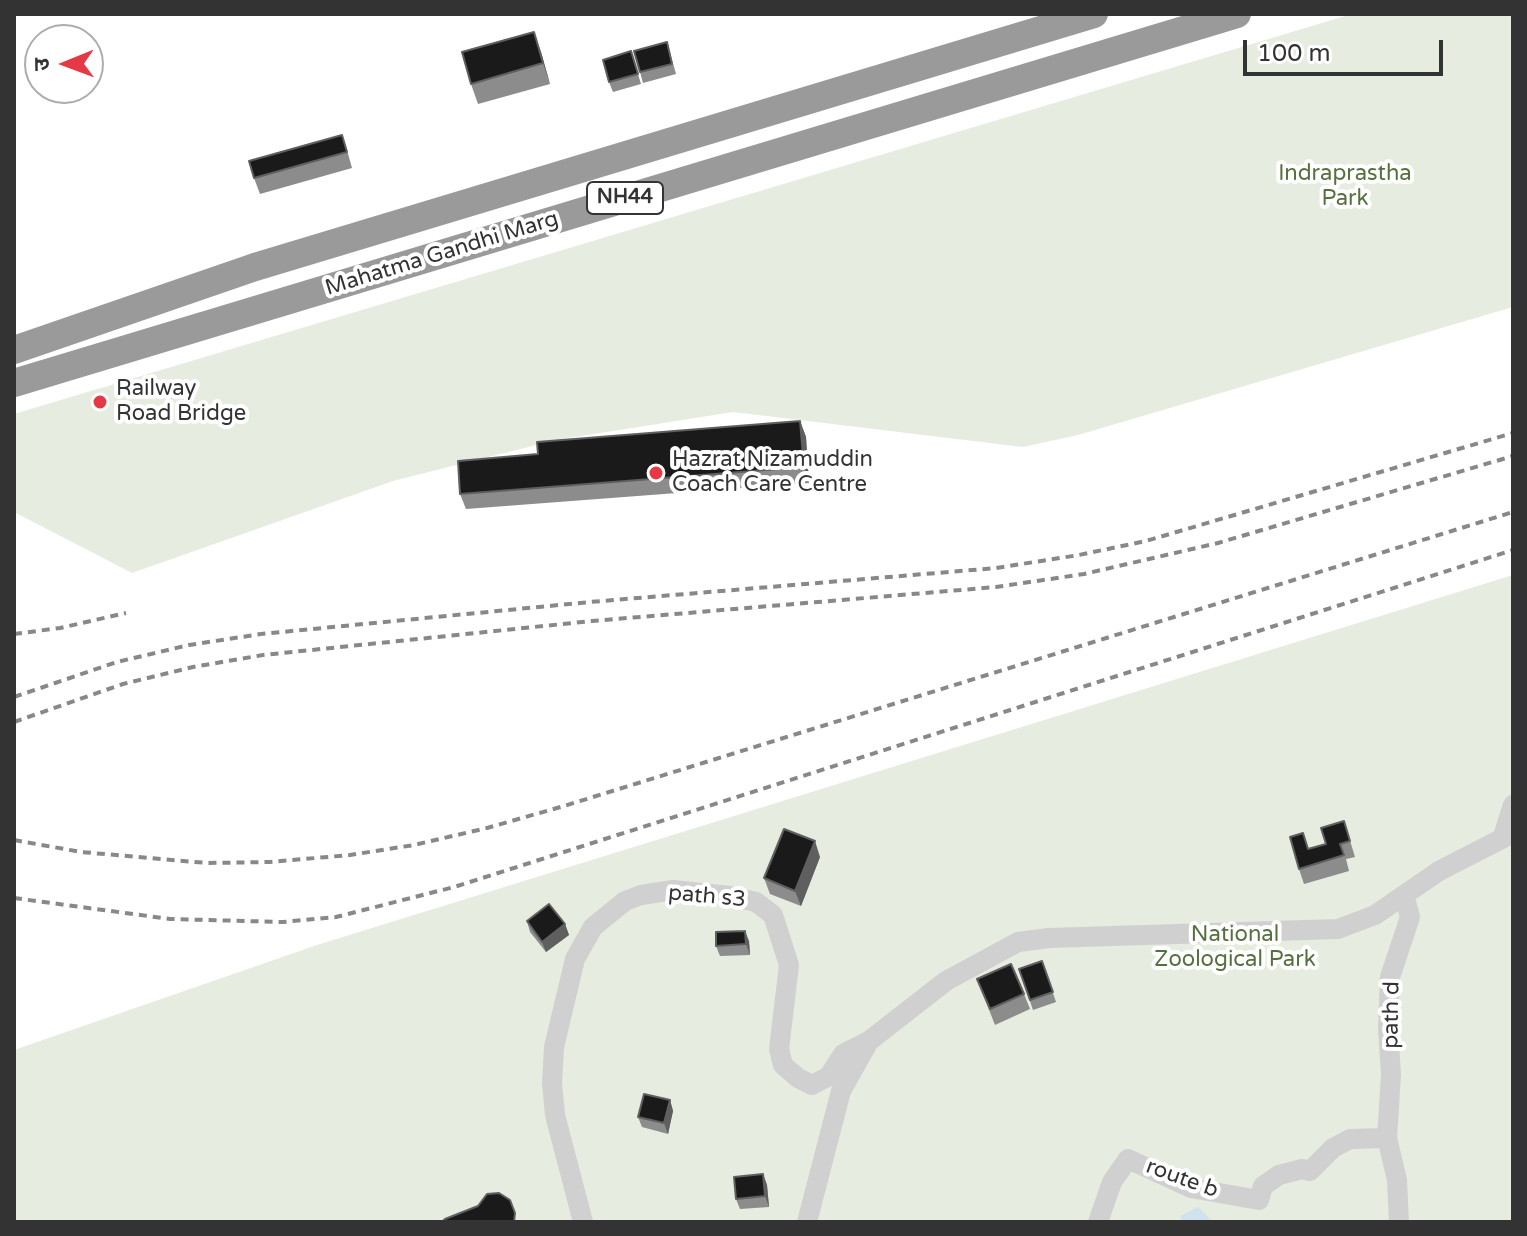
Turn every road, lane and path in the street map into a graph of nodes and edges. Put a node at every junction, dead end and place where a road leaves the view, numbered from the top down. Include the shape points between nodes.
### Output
1 (1094, 14) edge
2 (1237, 14) edge
3 (14, 350) edge
4 (14, 383) edge
5 (1513, 805) edge
6 (1507, 836) edge
7 (1404, 895) junction
8 (869, 1041) junction
9 (1387, 1138) junction
10 (583, 1222) edge
11 (807, 1222) edge
12 (1098, 1222) edge
13 (1399, 1222) edge

1 - 3 highway, Mahatma Gandhi Marg via 255,267
2 - 4 highway, Mahatma Gandhi Marg / NH44
5 - 6 street
6 - 7 street
7 - 8 street via 1375,915 1338,929 1018,942 946,981
7 - 9 street, path d via 1410,917 1390,977
8 - 10 street, path s3 via 843,1054 829,1076 812,1085 798,1078 783,1065 779,1049 789,965 773,915 756,902 673,890 625,901 593,927 575,959 554,1047 555,1115
8 - 11 street via 841,1091
9 - 12 street, route b via 1350,1139 1310,1171 1279,1175 1263,1186 1259,1200 1191,1188 1128,1159 1112,1182
9 - 13 street

